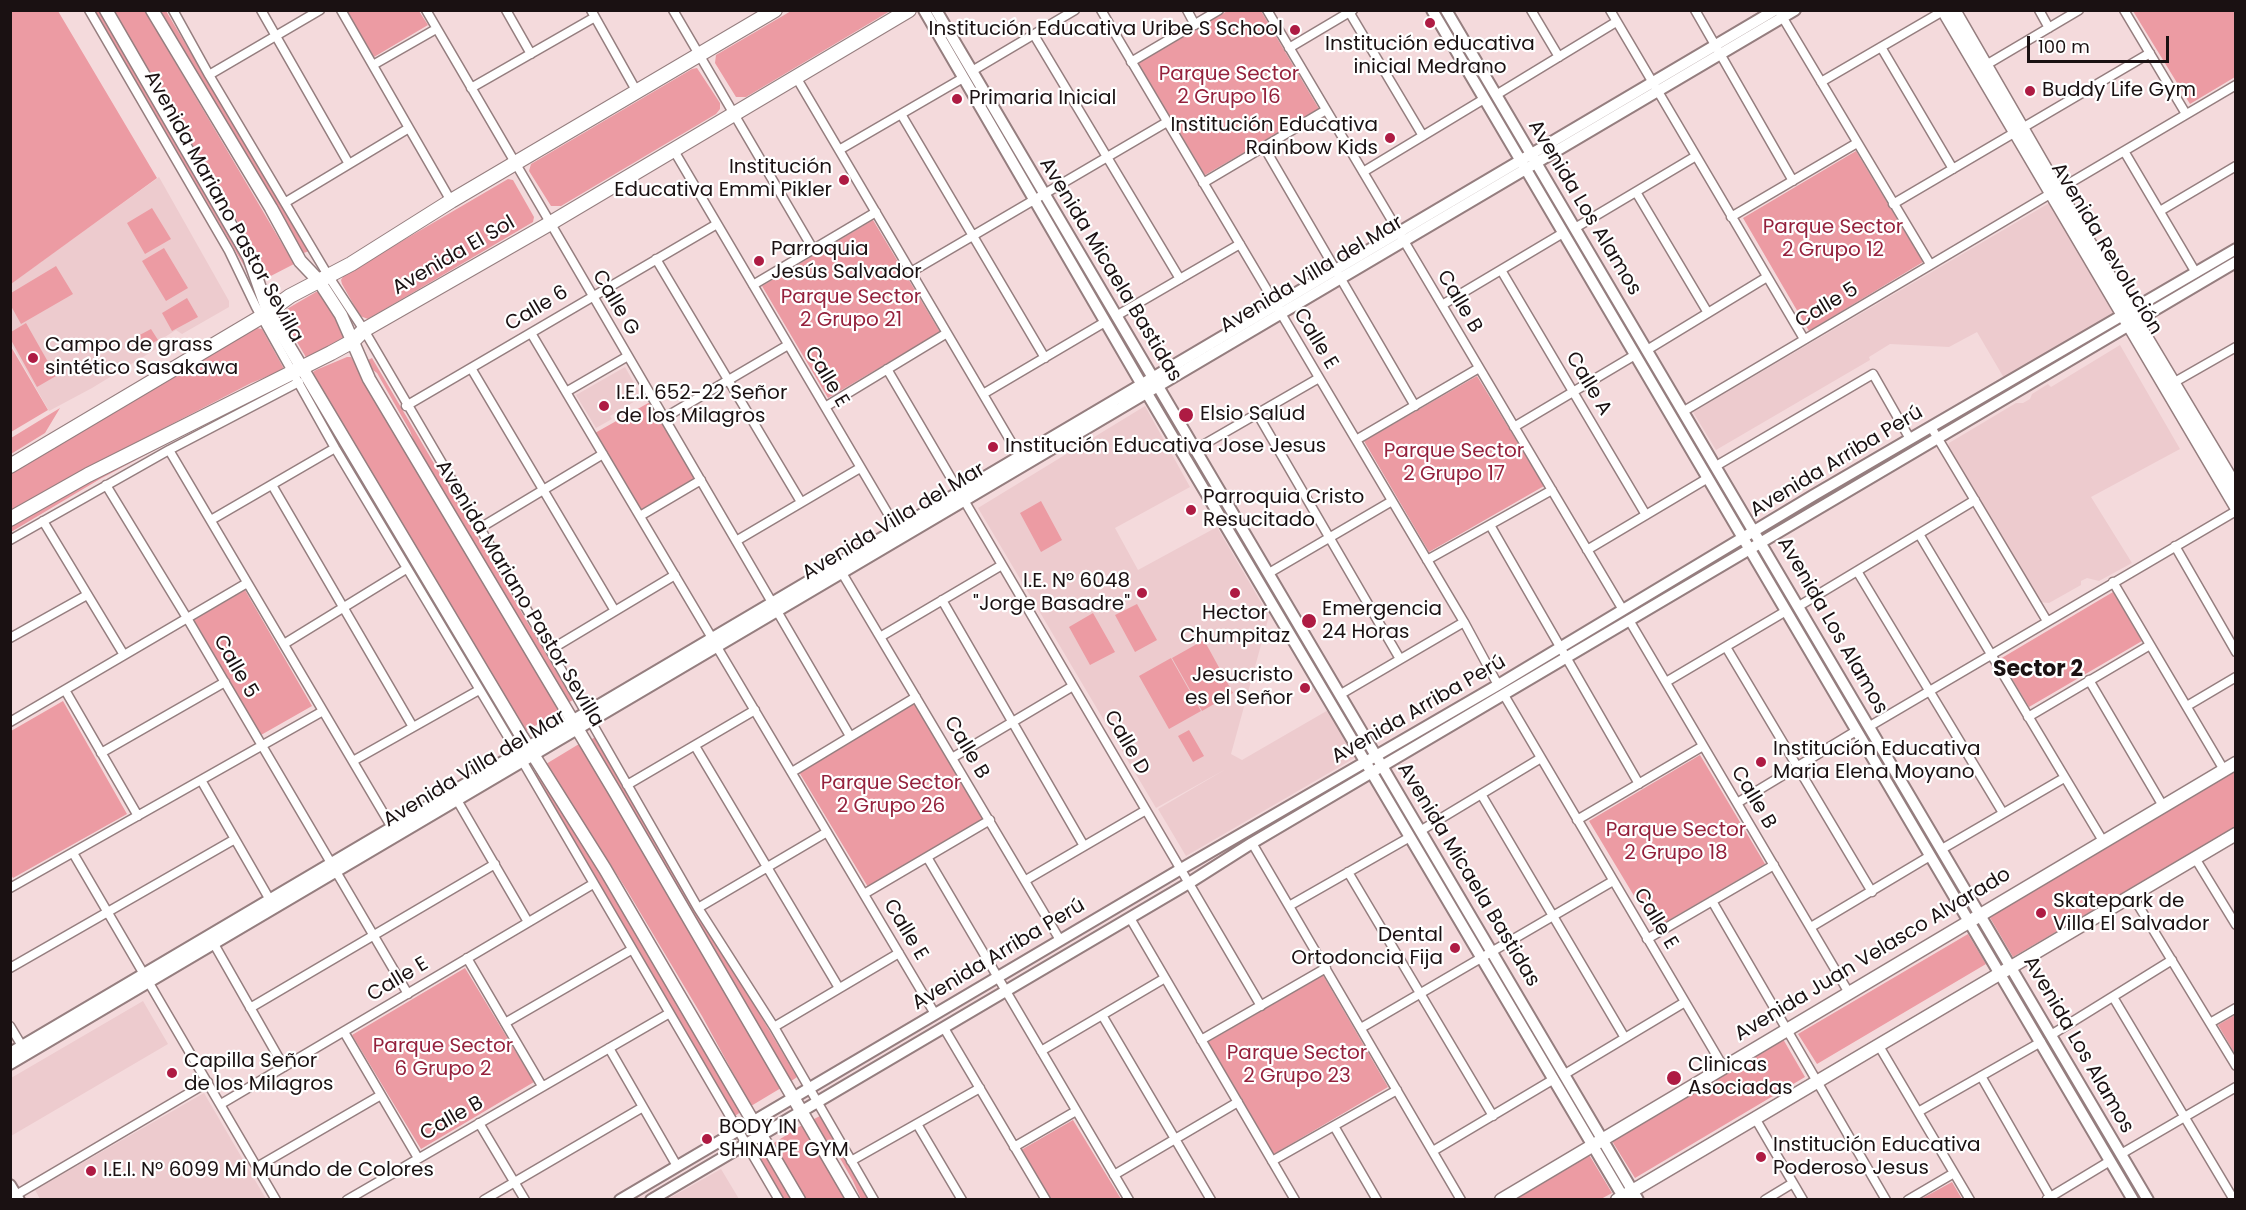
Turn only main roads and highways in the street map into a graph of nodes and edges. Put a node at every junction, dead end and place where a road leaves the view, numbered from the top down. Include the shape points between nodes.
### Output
1 (106, 10) edge
2 (152, 10) edge
3 (909, 10) edge
4 (1954, 10) edge
5 (1943, 11) edge
6 (766, 13) edge
7 (2018, 130) junction
8 (324, 279) junction
9 (265, 314) junction
10 (2130, 319) junction
11 (353, 341) junction
12 (298, 375) junction
13 (10, 466) edge
14 (2235, 487) edge
15 (2235, 509) edge
16 (10, 519) edge
17 (2230, 766) edge
18 (2235, 834) edge
19 (1627, 1197) edge
20 (799, 1200) edge
21 (853, 1200) edge
22 (1501, 1200) edge

1 - 9 main road, Avenida Mariano Pastor Sevilla via 249,257
2 - 8 main road, Avenida Mariano Pastor Sevilla via 300,261
3 - 11 main road, Avenida El Sol via 364,330
4 - 7 main road, Avenida Revolución
5 - 7 main road, Avenida Revolución
6 - 8 main road
7 - 10 main road, Avenida Revolución
8 - 9 main road
8 - 11 main road, Avenida Mariano Pastor Sevilla
9 - 12 main road, Avenida Mariano Pastor Sevilla
9 - 13 main road
10 - 14 main road, Avenida Revolución
10 - 15 main road, Avenida Revolución
11 - 12 main road, Avenida El Sol
11 - 21 main road, Avenida Mariano Pastor Sevilla via 369,380
12 - 16 main road, Avenida El Sol via 88,475
12 - 20 main road, Avenida Mariano Pastor Sevilla via 525,754 605,869
17 - 22 main road, Avenida Juan Velasco Alvarado
18 - 19 main road

